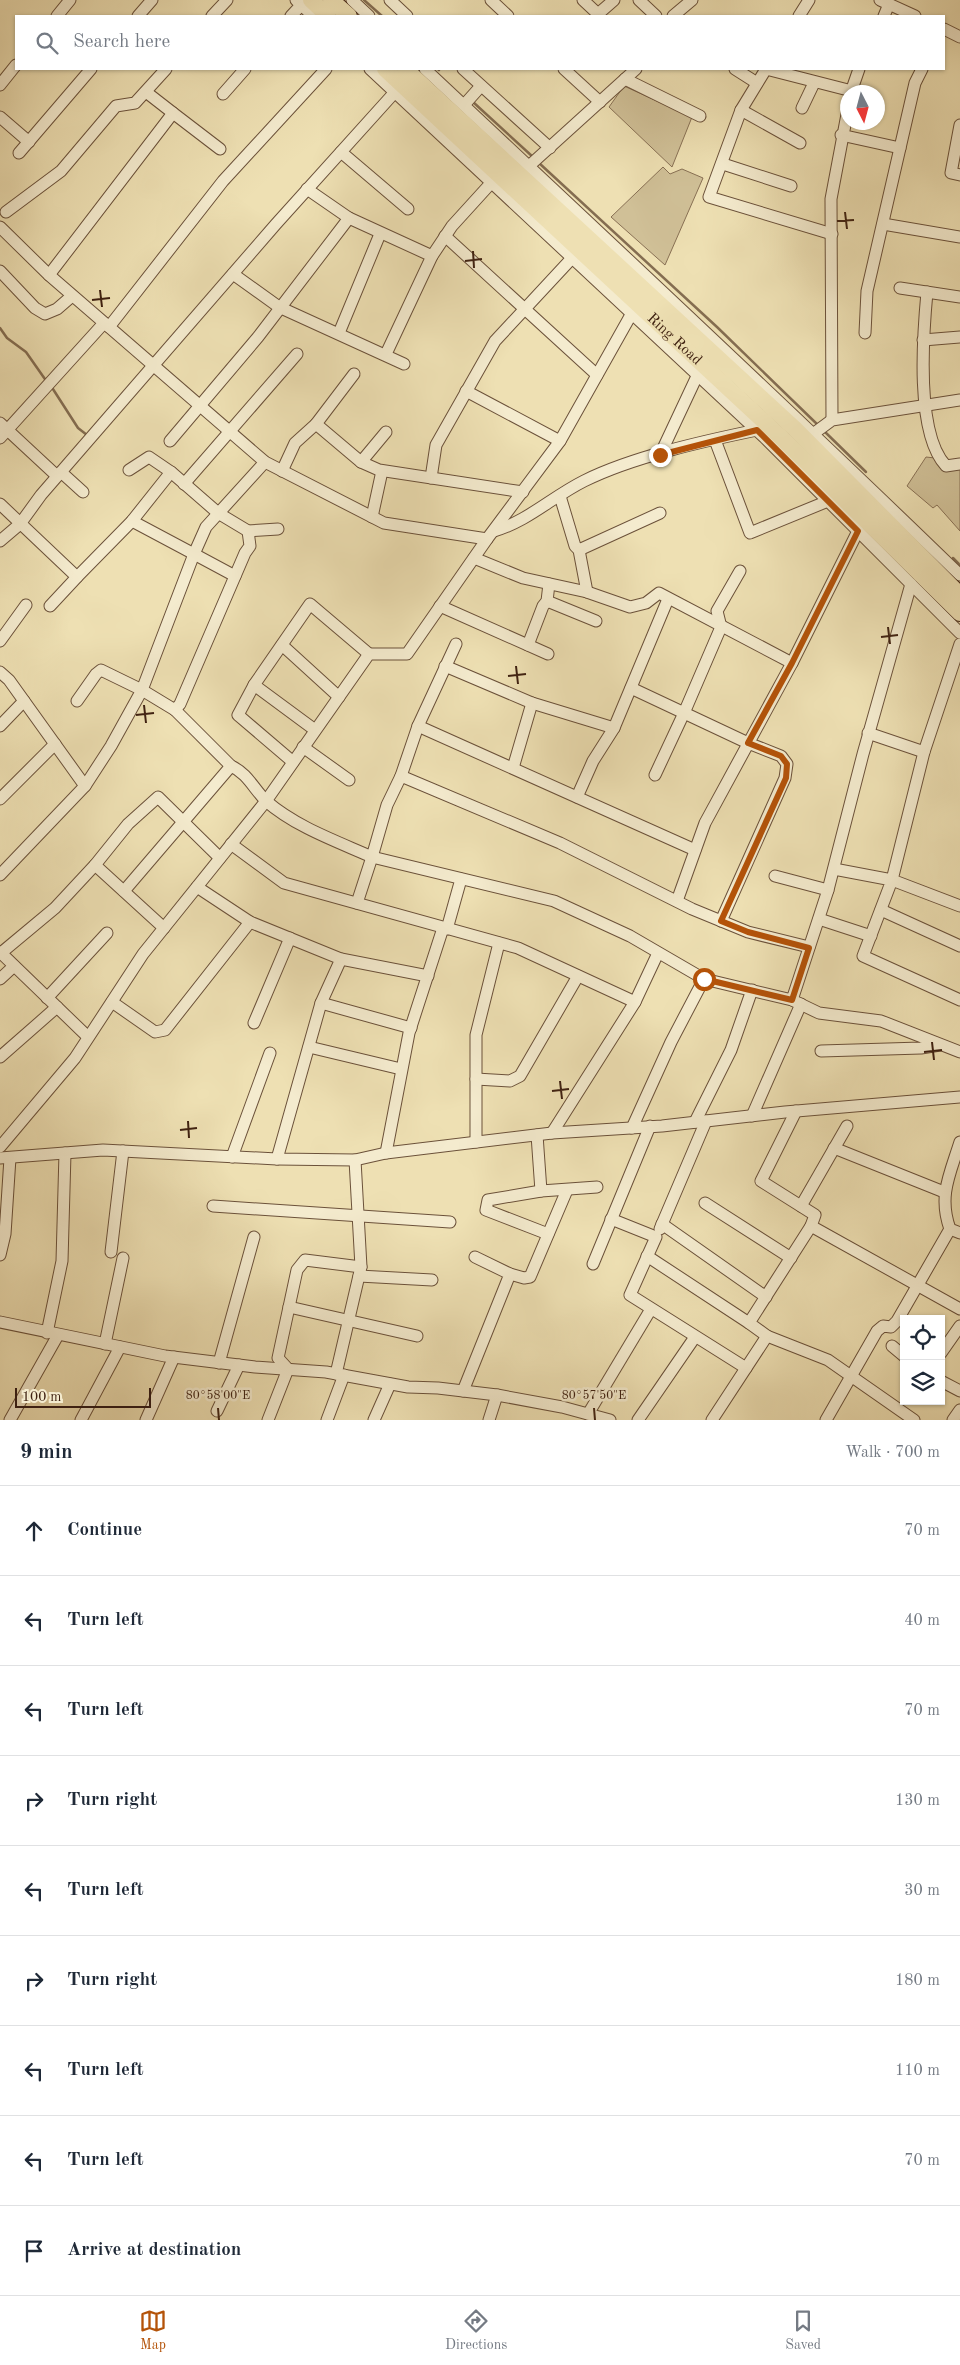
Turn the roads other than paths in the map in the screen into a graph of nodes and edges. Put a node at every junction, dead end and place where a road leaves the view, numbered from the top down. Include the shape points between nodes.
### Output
1 (70, 0) edge
2 (152, 0) edge
3 (226, 0) edge
4 (331, 0) edge
5 (352, 0) edge
6 (390, 0) edge
7 (490, 0) edge
8 (583, 0) edge
9 (614, 0) edge
10 (640, 0) edge
11 (692, 0) edge
12 (809, 0) edge
13 (303, 1) edge
14 (885, 2) edge
15 (58, 15) edge
16 (139, 15) edge
17 (213, 15) edge
18 (292, 15) edge
19 (312, 15) edge
20 (326, 15) edge
21 (348, 15) edge
22 (368, 15) edge
23 (406, 15) edge
24 (507, 15) edge
25 (655, 15) edge
26 (674, 15) edge
27 (800, 15) edge
28 (884, 15) edge
29 (913, 15) edge
30 (945, 30) edge
31 (960, 37) edge
32 (15, 66) edge
33 (90, 70) edge
34 (165, 70) edge
35 (244, 70) edge
36 (325, 70) edge
37 (371, 70) edge
38 (386, 70) edge
39 (407, 70) edge
40 (426, 70) edge
41 (464, 70) edge
42 (565, 70) edge
43 (635, 70) edge
44 (737, 70) edge
45 (765, 70) edge
46 (769, 70) edge
47 (859, 70) edge
48 (922, 70) edge
49 (625, 79) junction
50 (757, 83) junction
51 (814, 83) junction
52 (0, 85) edge
53 (854, 85) edge
54 (479, 89) junction
55 (840, 89) edge
56 (146, 92) junction
57 (395, 92) junction
58 (223, 94) dead end
59 (600, 102) junction
60 (462, 107) junction
61 (802, 108) dead end
62 (740, 110) junction
63 (173, 113) junction
64 (700, 116) dead end
65 (0, 117) edge
66 (960, 125) edge
67 (842, 130) edge
68 (841, 135) junction
69 (29, 142) junction
70 (800, 143) dead end
71 (550, 148) junction
72 (900, 148) junction
73 (220, 149) dead end
74 (341, 152) junction
75 (19, 153) dead end
76 (534, 162) junction
77 (723, 164) junction
78 (960, 175) edge
79 (492, 182) junction
80 (790, 186) dead end
81 (307, 189) junction
82 (408, 209) dead end
83 (2, 214) edge
84 (348, 218) junction
85 (883, 224) junction
86 (0, 227) edge
87 (380, 234) junction
88 (832, 234) junction
89 (445, 236) junction
90 (960, 237) edge
91 (432, 256) junction
92 (574, 257) junction
93 (0, 271) edge
94 (233, 274) junction
95 (49, 275) junction
96 (900, 288) dead end
97 (927, 292) junction
98 (72, 296) junction
99 (960, 297) edge
100 (280, 307) junction
101 (524, 308) junction
102 (632, 313) junction
103 (106, 325) junction
104 (338, 332) junction
105 (865, 333) dead end
106 (960, 337) edge
107 (923, 340) junction
108 (297, 354) dead end
109 (386, 354) junction
110 (404, 364) dead end
111 (153, 366) junction
112 (354, 374) dead end
113 (698, 374) junction
114 (596, 375) junction
115 (466, 391) junction
116 (960, 400) edge
117 (198, 406) junction
118 (926, 407) junction
119 (316, 424) junction
120 (822, 427) junction
121 (2, 430) edge
122 (757, 430) junction
123 (230, 432) junction
124 (386, 432) dead end
125 (715, 440) junction
126 (170, 441) dead end
127 (560, 442) junction
128 (660, 455) junction
129 (265, 462) junction
130 (361, 462) junction
131 (960, 464) edge
132 (129, 470) dead end
133 (282, 471) junction
134 (382, 471) junction
135 (171, 472) junction
136 (59, 474) junction
137 (431, 478) junction
138 (184, 484) junction
139 (83, 492) dead end
140 (522, 492) junction
141 (560, 496) junction
142 (828, 501) junction
143 (0, 504) edge
144 (218, 513) junction
145 (660, 513) dead end
146 (871, 513) junction
147 (372, 517) junction
148 (132, 521) junction
149 (20, 524) junction
150 (278, 529) dead end
151 (248, 531) junction
152 (490, 535) junction
153 (0, 541) edge
154 (580, 550) junction
155 (194, 554) junction
156 (474, 558) junction
157 (740, 571) dead end
158 (960, 575) edge
159 (235, 576) junction
160 (77, 577) junction
161 (549, 584) junction
162 (911, 584) junction
163 (587, 592) junction
164 (960, 595) edge
165 (668, 599) junction
166 (547, 601) junction
167 (26, 605) dead end
168 (50, 606) dead end
169 (440, 606) junction
170 (960, 613) edge
171 (596, 621) dead end
172 (721, 627) junction
173 (960, 633) edge
174 (0, 641) edge
175 (456, 644) dead end
176 (960, 644) edge
177 (282, 645) junction
178 (528, 645) junction
179 (369, 654) junction
180 (548, 654) dead end
181 (792, 663) junction
182 (445, 666) junction
183 (0, 672) edge
184 (254, 685) junction
185 (631, 688) junction
186 (142, 690) junction
187 (339, 697) junction
188 (24, 701) junction
189 (77, 701) dead end
190 (532, 703) junction
191 (175, 710) junction
192 (684, 713) junction
193 (0, 726) edge
194 (418, 726) junction
195 (614, 728) junction
196 (315, 730) junction
197 (868, 733) junction
198 (748, 743) junction
199 (55, 744) junction
200 (303, 748) junction
201 (924, 752) junction
202 (293, 762) junction
203 (231, 766) junction
204 (512, 768) junction
205 (654, 775) dead end
206 (402, 776) junction
207 (349, 780) dead end
208 (85, 786) junction
209 (577, 797) junction
210 (0, 799) edge
211 (266, 801) junction
212 (183, 820) junction
213 (231, 844) junction
214 (695, 850) junction
215 (372, 857) junction
216 (220, 858) junction
217 (95, 865) junction
218 (834, 868) junction
219 (0, 875) edge
220 (775, 876) dead end
221 (461, 879) junction
222 (892, 880) junction
223 (197, 886) junction
224 (828, 890) junction
225 (124, 892) junction
226 (677, 901) junction
227 (358, 903) junction
228 (960, 906) edge
229 (881, 910) junction
230 (819, 919) junction
231 (721, 921) junction
232 (250, 922) junction
233 (164, 928) junction
234 (445, 928) junction
235 (106, 933) dead end
236 (871, 936) junction
237 (290, 938) junction
238 (499, 943) junction
239 (960, 946) edge
240 (809, 948) junction
241 (0, 952) edge
242 (658, 953) junction
243 (341, 959) junction
244 (14, 966) junction
245 (428, 976) junction
246 (578, 976) junction
247 (0, 979) edge
248 (704, 979) junction
249 (752, 990) junction
250 (47, 998) junction
251 (960, 1000) edge
252 (112, 1002) junction
253 (635, 1002) junction
254 (796, 1002) junction
255 (321, 1004) junction
256 (57, 1007) junction
257 (254, 1023) dead end
258 (411, 1028) junction
259 (88, 1037) junction
260 (942, 1045) junction
261 (309, 1047) junction
262 (821, 1051) dead end
263 (960, 1052) edge
264 (270, 1053) dead end
265 (0, 1057) edge
266 (401, 1069) junction
267 (476, 1079) junction
268 (960, 1097) edge
269 (796, 1111) junction
270 (752, 1116) junction
271 (701, 1121) junction
272 (650, 1126) junction
273 (847, 1126) dead end
274 (632, 1128) junction
275 (552, 1133) junction
276 (537, 1135) junction
277 (476, 1142) junction
278 (960, 1142) edge
279 (0, 1147) edge
280 (834, 1148) junction
281 (123, 1151) junction
282 (65, 1153) junction
283 (386, 1153) junction
284 (232, 1157) junction
285 (5, 1158) edge
286 (277, 1159) junction
287 (355, 1160) junction
288 (597, 1187) dead end
289 (567, 1190) junction
290 (541, 1191) junction
291 (944, 1192) junction
292 (705, 1203) dead end
293 (213, 1206) dead end
294 (801, 1206) junction
295 (358, 1215) junction
296 (611, 1219) junction
297 (450, 1222) dead end
298 (662, 1224) junction
299 (811, 1226) junction
300 (955, 1231) edge
301 (548, 1234) junction
302 (254, 1237) dead end
303 (656, 1237) junction
304 (111, 1252) dead end
305 (0, 1256) edge
306 (647, 1256) junction
307 (475, 1257) dead end
308 (123, 1258) dead end
309 (791, 1258) junction
310 (593, 1264) dead end
311 (360, 1272) junction
312 (510, 1274) junction
313 (432, 1280) dead end
314 (918, 1285) junction
315 (766, 1297) junction
316 (289, 1306) junction
317 (960, 1308) edge
318 (651, 1309) junction
319 (348, 1321) junction
320 (0, 1322) edge
321 (749, 1323) junction
322 (960, 1326) edge
323 (52, 1334) junction
324 (417, 1336) dead end
325 (767, 1336) junction
326 (694, 1337) junction
327 (105, 1344) junction
328 (892, 1346) dead end
329 (120, 1347) junction
330 (945, 1347) edge
331 (900, 1353) edge
332 (174, 1357) junction
333 (219, 1363) junction
334 (239, 1365) junction
335 (746, 1368) junction
336 (288, 1369) junction
337 (340, 1374) junction
338 (852, 1377) junction
339 (945, 1383) edge
340 (390, 1384) junction
341 (463, 1391) junction
342 (960, 1391) edge
343 (497, 1395) junction
344 (904, 1405) edge
345 (217, 1410) dead end
346 (960, 1410) edge
347 (900, 1412) junction
348 (588, 1414) junction
349 (10, 1420) edge
350 (81, 1420) edge
351 (146, 1420) edge
352 (268, 1420) edge
353 (327, 1420) edge
354 (374, 1420) edge
355 (489, 1420) edge
356 (610, 1420) edge
357 (638, 1420) edge
358 (712, 1420) edge
359 (826, 1420) edge
360 (914, 1420) edge
361 (953, 1420) edge

1 - 15 street
2 - 16 street
3 - 17 street
4 - 21 highway
5 - 22 street
6 - 23 street
7 - 24 street
8 - 9 street via 598,14
10 - 25 street
11 - 26 street
12 - 27 street
13 - 18 street
13 - 19 street
13 - 20 highway
14 - 28 street
14 - 29 street
30 - 31 street
32 - 52 street
33 - 69 street
34 - 56 street
35 - 58 street
36 - 103 street via 223,181
37 - 57 street
38 - 146 highway, Ring Road via 846,501
39 - 60 highway, Ring Road
40 - 60 street
41 - 54 street
42 - 59 street
43 - 49 street
44 - 50 street
45 - 50 street
46 - 51 street
47 - 53 street
48 - 72 street via 915,83
49 - 59 street
49 - 64 street
50 - 62 street
51 - 55 street
51 - 61 street
54 - 60 street
54 - 71 street
56 - 63 street
56 - 83 street via 135,103 116,106 61,171
57 - 74 street
57 - 79 street
59 - 71 street
60 - 76 street
60 - 146 highway, Ring Road via 795,429
62 - 70 street
62 - 77 street
63 - 73 street
63 - 95 street
65 - 69 street
66 - 78 street via 951,173
67 - 68 street
68 - 72 street
68 - 88 street via 831,200
69 - 75 street
71 - 76 street
72 - 85 street
74 - 81 street
74 - 82 street
76 - 120 street via 707,332
77 - 80 street
77 - 88 street via 709,197
79 - 89 street
79 - 92 street
81 - 84 street
81 - 94 street
84 - 87 street
84 - 100 street
85 - 90 street
85 - 105 street via 867,291
86 - 95 street
87 - 91 street
87 - 104 street
88 - 120 street
89 - 91 street
89 - 101 street
91 - 109 street
92 - 101 street
92 - 102 street
93 - 98 street via 35,308 45,314
94 - 100 street
94 - 111 street
95 - 98 street
96 - 97 street
97 - 99 street
97 - 107 street
98 - 103 street
100 - 104 street
100 - 117 street
101 - 114 street
101 - 115 street via 495,341
102 - 113 street
102 - 114 street
103 - 111 street
103 - 121 street
104 - 109 street
106 - 107 street
107 - 118 street
108 - 123 street
109 - 110 street
111 - 117 street
111 - 136 street
112 - 119 street
113 - 122 street
113 - 128 street
114 - 127 street
115 - 127 street
115 - 137 street via 436,445
116 - 118 street
117 - 123 street
117 - 126 street
118 - 120 street
118 - 131 street via 932,443 946,466
119 - 130 street
119 - 133 street via 294,443
120 - 146 street
121 - 136 street
122 - 125 street
122 - 142 street
123 - 129 street
123 - 138 street
124 - 130 street
125 - 128 street
125 - 142 street via 750,533
127 - 140 street
128 - 141 street via 592,478
129 - 133 street
129 - 144 street
130 - 134 street
132 - 135 street via 149,457
133 - 147 street
134 - 137 street
134 - 147 street
135 - 138 street
135 - 148 street
136 - 139 street
136 - 149 street
137 - 140 street
138 - 144 street
140 - 152 street
141 - 152 street
141 - 154 street via 575,546
142 - 146 street
143 - 149 street
144 - 151 street
144 - 155 street via 206,527
145 - 154 street
146 - 158 street
146 - 162 street
146 - 164 highway, Ring Road
146 - 170 highway, Ring Road
146 - 181 street
147 - 152 street via 384,523
148 - 155 street
148 - 160 street
149 - 153 street
149 - 160 street
150 - 151 street
151 - 159 street via 250,546
152 - 156 street
154 - 163 street
155 - 159 street
155 - 186 street
156 - 161 street via 523,578
156 - 169 street
157 - 172 street via 717,612
159 - 191 street
160 - 168 street
161 - 163 street
161 - 166 street
162 - 173 street
162 - 197 street
163 - 165 street via 630,607 646,603 659,593
165 - 172 street
165 - 185 street
166 - 171 street
166 - 178 street
167 - 174 street
169 - 178 street
169 - 179 street via 407,654
172 - 181 street
172 - 192 street
175 - 182 street
176 - 201 street
177 - 179 street via 310,604
177 - 184 street
177 - 187 street
178 - 180 street
179 - 187 street
181 - 198 street
182 - 190 street
182 - 194 street
183 - 188 street
184 - 196 street
184 - 202 street via 238,715
185 - 192 street
185 - 195 street
186 - 189 street via 101,670
186 - 191 street
186 - 208 street
187 - 196 street
188 - 193 street
188 - 199 street
190 - 195 street
190 - 204 street
191 - 203 street
192 - 198 street
192 - 205 street
194 - 204 street
194 - 206 street
195 - 209 street via 593,761
196 - 200 street
197 - 201 street
197 - 218 street
198 - 214 street via 705,822
198 - 231 street via 781,756 787,764 786,778
199 - 208 street
199 - 210 street
200 - 202 street
200 - 207 street
201 - 222 street
202 - 211 street
203 - 211 street via 239,770
203 - 212 street
204 - 209 street
206 - 215 street via 387,805
206 - 226 street via 560,843
208 - 219 street
209 - 214 street
211 - 213 street
211 - 215 street via 308,828
212 - 216 street
212 - 217 street via 158,797 128,824
212 - 225 street
213 - 216 street
213 - 227 street via 284,883
214 - 226 street
215 - 221 street
215 - 227 street
216 - 223 street
217 - 225 street
217 - 241 street via 55,908
218 - 222 street
218 - 224 street
220 - 224 street
221 - 234 street
221 - 242 street via 554,900
222 - 228 street
222 - 229 street
223 - 232 street
223 - 233 street
224 - 230 street
225 - 233 street
226 - 231 street
227 - 234 street
229 - 236 street
229 - 239 street
230 - 236 street
230 - 240 street
231 - 240 street via 748,932
232 - 237 street
232 - 252 street via 165,1030 155,1032
233 - 252 street
234 - 238 street
234 - 245 street
235 - 250 street
236 - 251 street via 863,956
237 - 243 street
237 - 257 street
238 - 246 street via 518,948
238 - 267 street via 476,1035
240 - 254 street
241 - 244 street
242 - 248 street
242 - 253 street
243 - 245 street
243 - 255 street
244 - 247 street
244 - 250 street
245 - 258 street
246 - 253 street
246 - 267 street via 520,1076 510,1081
248 - 249 street
248 - 274 street
249 - 254 street
249 - 271 street
250 - 256 street
252 - 259 street
253 - 275 street
254 - 260 street via 819,1013 881,1020
254 - 270 street
255 - 258 street
255 - 261 street
256 - 259 street
256 - 265 street
258 - 266 street
259 - 279 street via 75,1058
260 - 262 street
260 - 263 street
261 - 266 street
261 - 286 street
264 - 284 street
266 - 283 street
267 - 277 street
268 - 269 street
269 - 270 street
269 - 294 street via 761,1181
270 - 271 street
271 - 272 street
271 - 298 street
272 - 274 street
272 - 296 street
273 - 280 street
274 - 275 street
275 - 276 street
276 - 277 street
276 - 290 street
277 - 283 street
278 - 291 street
280 - 291 street
280 - 294 street
281 - 282 street
281 - 284 street
281 - 304 street
282 - 285 street
282 - 323 street via 62,1262
283 - 287 street
284 - 286 street
285 - 305 street via 6,1234
286 - 287 street
287 - 295 street
288 - 289 street
289 - 290 street
289 - 301 street
290 - 301 street via 488,1200 486,1210
291 - 300 street via 944,1212
292 - 309 street
293 - 295 street
294 - 299 street via 815,1215
295 - 297 street
295 - 311 street
296 - 303 street
296 - 310 street
298 - 303 street
298 - 315 street
299 - 309 street
299 - 314 street
300 - 314 street
301 - 312 street via 530,1277
302 - 333 street
303 - 306 street
306 - 318 street via 630,1295
306 - 321 street
307 - 312 street
308 - 327 street
309 - 315 street
311 - 313 street
311 - 316 street via 305,1260 297,1270
311 - 319 street
312 - 341 street
314 - 317 street
314 - 338 street via 891,1328 883,1326 877,1331
315 - 321 street
316 - 319 street
316 - 336 street via 278,1358
318 - 326 street
318 - 348 street
319 - 324 street
319 - 337 street
320 - 323 street
321 - 325 street
322 - 330 street
323 - 327 street
323 - 349 street
325 - 335 street
325 - 338 street via 828,1360
326 - 335 street
326 - 357 street
327 - 329 street
328 - 331 street
329 - 332 street
329 - 350 street
332 - 333 street
332 - 351 street
333 - 334 street
334 - 336 street
334 - 345 street
335 - 358 street
336 - 337 street
336 - 352 street
337 - 340 street
337 - 353 street
338 - 347 street
338 - 359 street
339 - 342 street
340 - 341 street
340 - 354 street
341 - 343 street
343 - 348 street
343 - 355 street
344 - 347 street
346 - 361 street
347 - 360 street
348 - 356 street

